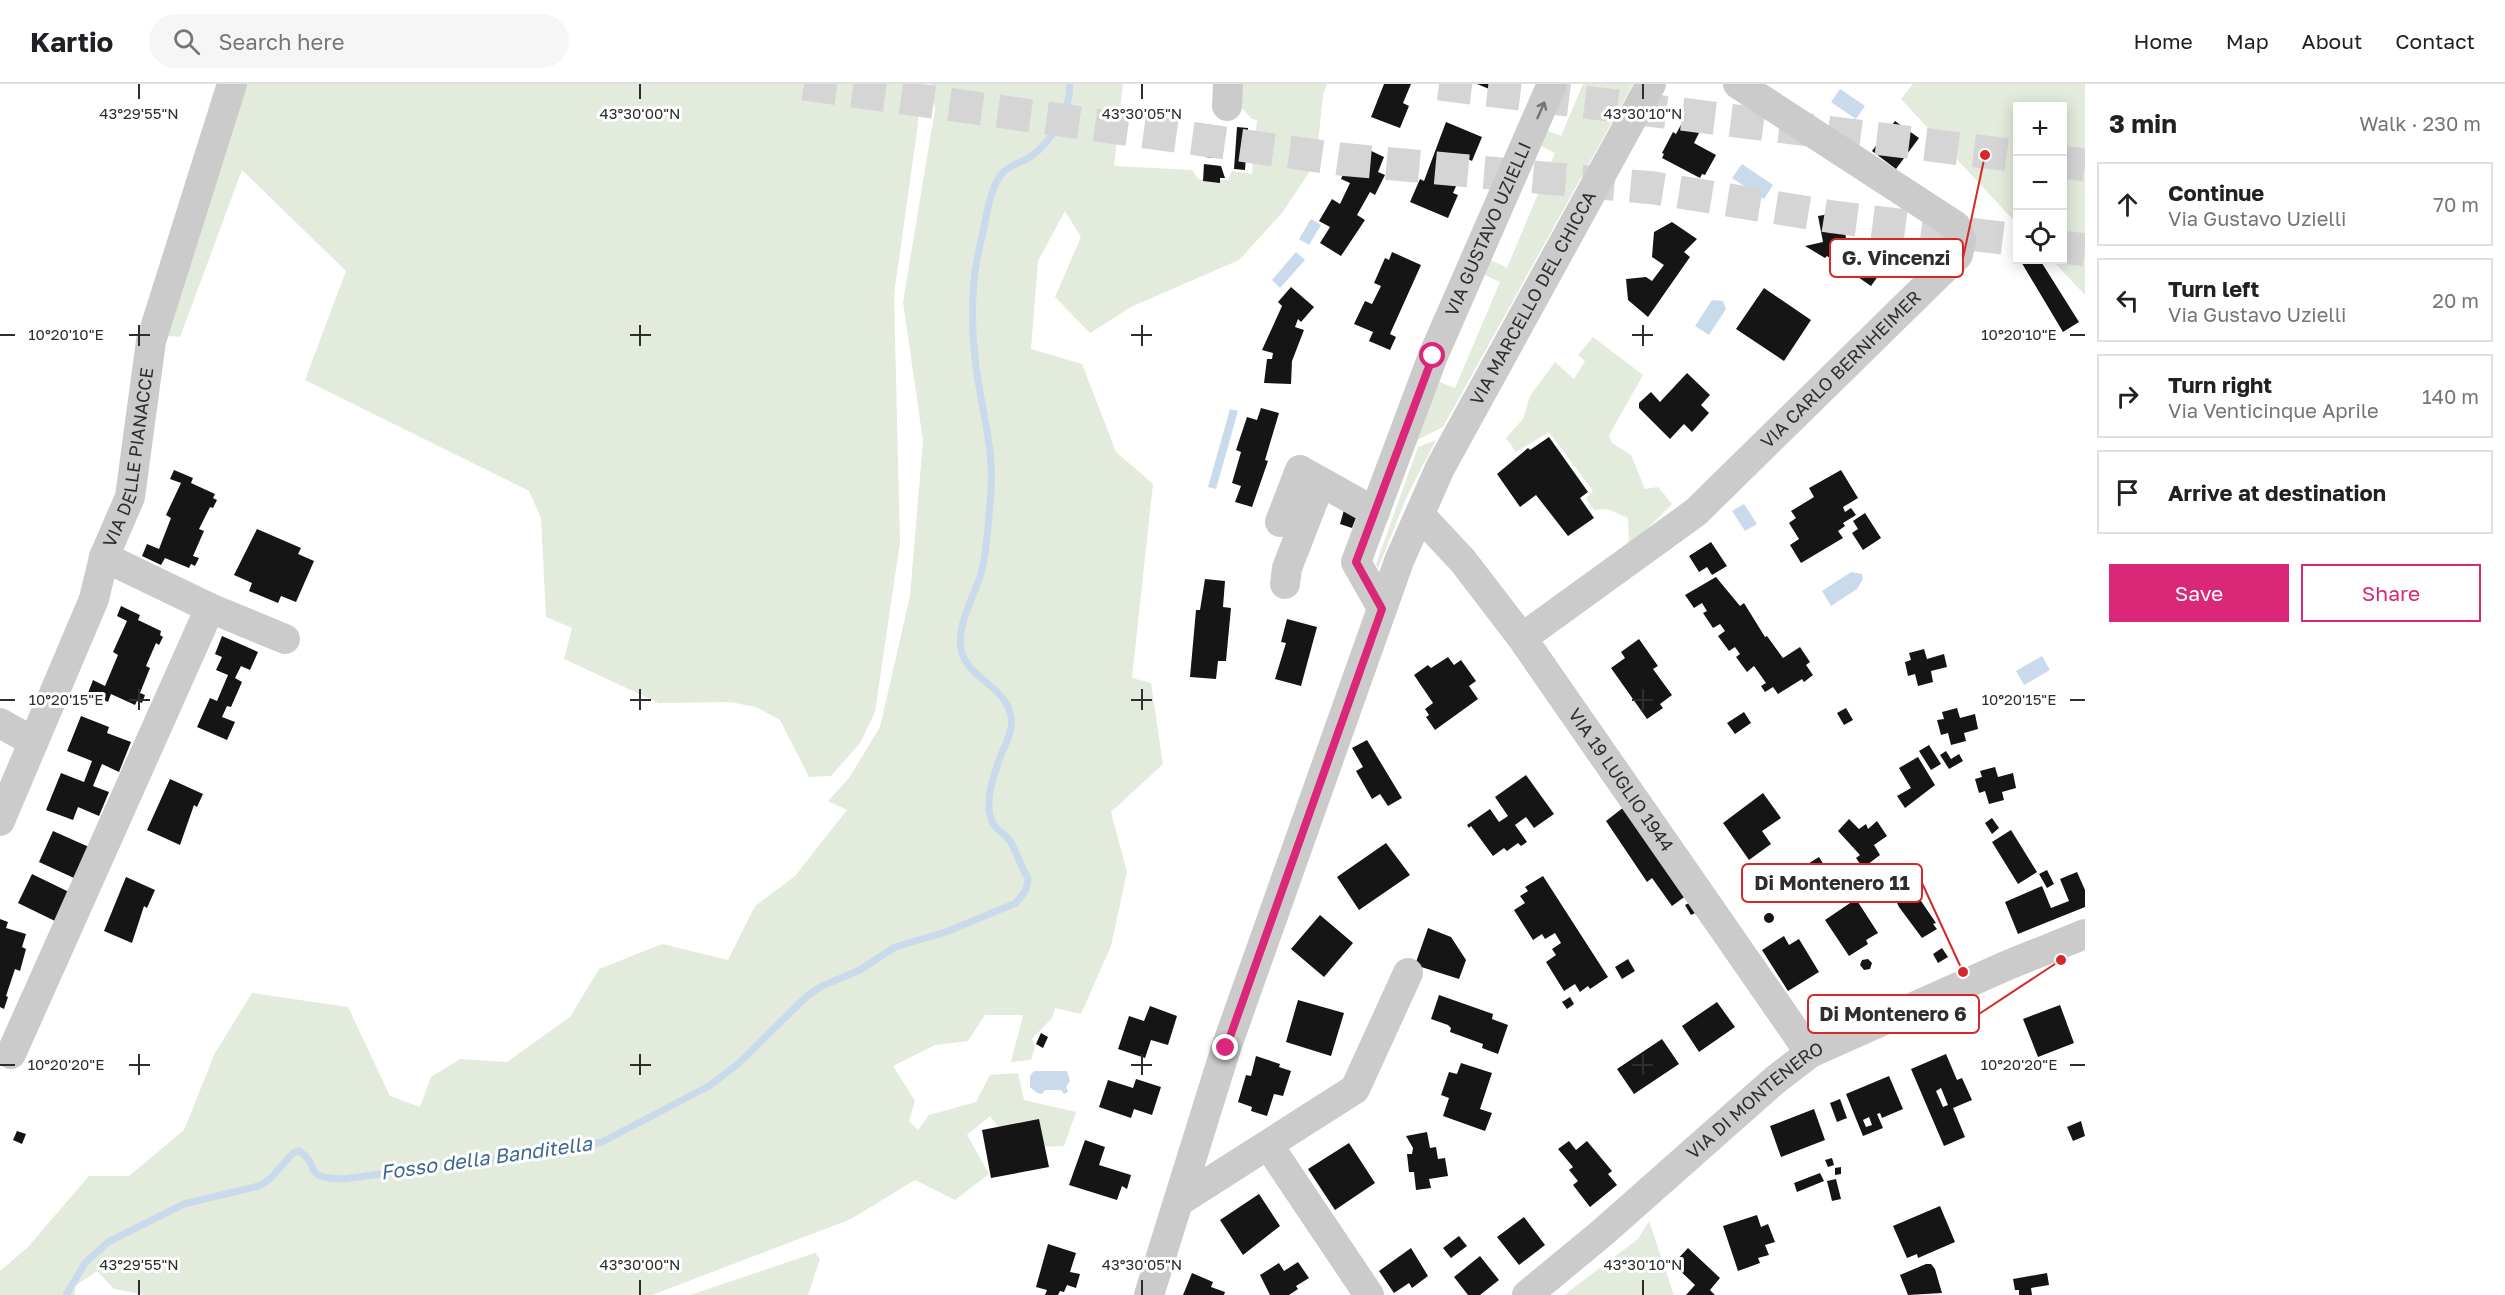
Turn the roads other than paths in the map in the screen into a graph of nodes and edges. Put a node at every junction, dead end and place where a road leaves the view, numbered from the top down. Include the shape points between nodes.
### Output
1 (232, 84) edge
2 (1552, 84) edge
3 (1651, 84) edge
4 (1738, 84) edge
5 (1375, 512) junction
6 (1420, 515) junction
7 (104, 557) junction
8 (1285, 584) dead end
9 (210, 608) junction
10 (1382, 609) junction
11 (1522, 638) junction
12 (285, 639) dead end
13 (0, 723) edge
14 (32, 741) junction
15 (0, 821) edge
16 (2085, 934) edge
17 (1408, 973) dead end
18 (1810, 1053) junction
19 (13, 1055) edge
20 (1269, 1146) junction
21 (1181, 1200) junction
22 (1149, 1295) edge
23 (1369, 1295) edge
24 (1527, 1295) edge

1 - 7 street, VIA DELLE PIANACCE via 151,341 130,497
5 -> 2 street, VIA GUSTAVO UZIELLI via 1433,356
3 - 6 street, VIA MARCELLO DEL CHICCA via 1440,468
4 - 11 street, VIA CARLO BERNHEIMER via 1956,226 1961,240 1958,255 1696,512
5 - 8 street via 1300,470
5 - 10 street, VIA GUSTAVO UZIELLI via 1356,562
6 - 10 street, VIA MARCELLO DEL CHICCA
6 - 11 street, VIA 19 LUGLIO 1944 via 1463,561
7 - 9 street
7 - 14 street, VIA DELLE PIANACCE via 94,598
9 - 12 street
9 - 19 street
10 - 21 street, VIA MARCELLO DEL CHICCA via 1226,1048
11 - 18 street, VIA 19 LUGLIO 1944 via 1721,940
13 - 14 street
14 - 15 street, VIA DELLE PIANACCE
16 - 18 street, VIA DI MONTENERO
17 - 20 street via 1356,1089
18 - 24 street, VIA DI MONTENERO
20 - 21 street
20 - 23 street
21 - 22 street, VIA MARCELLO DEL CHICCA

